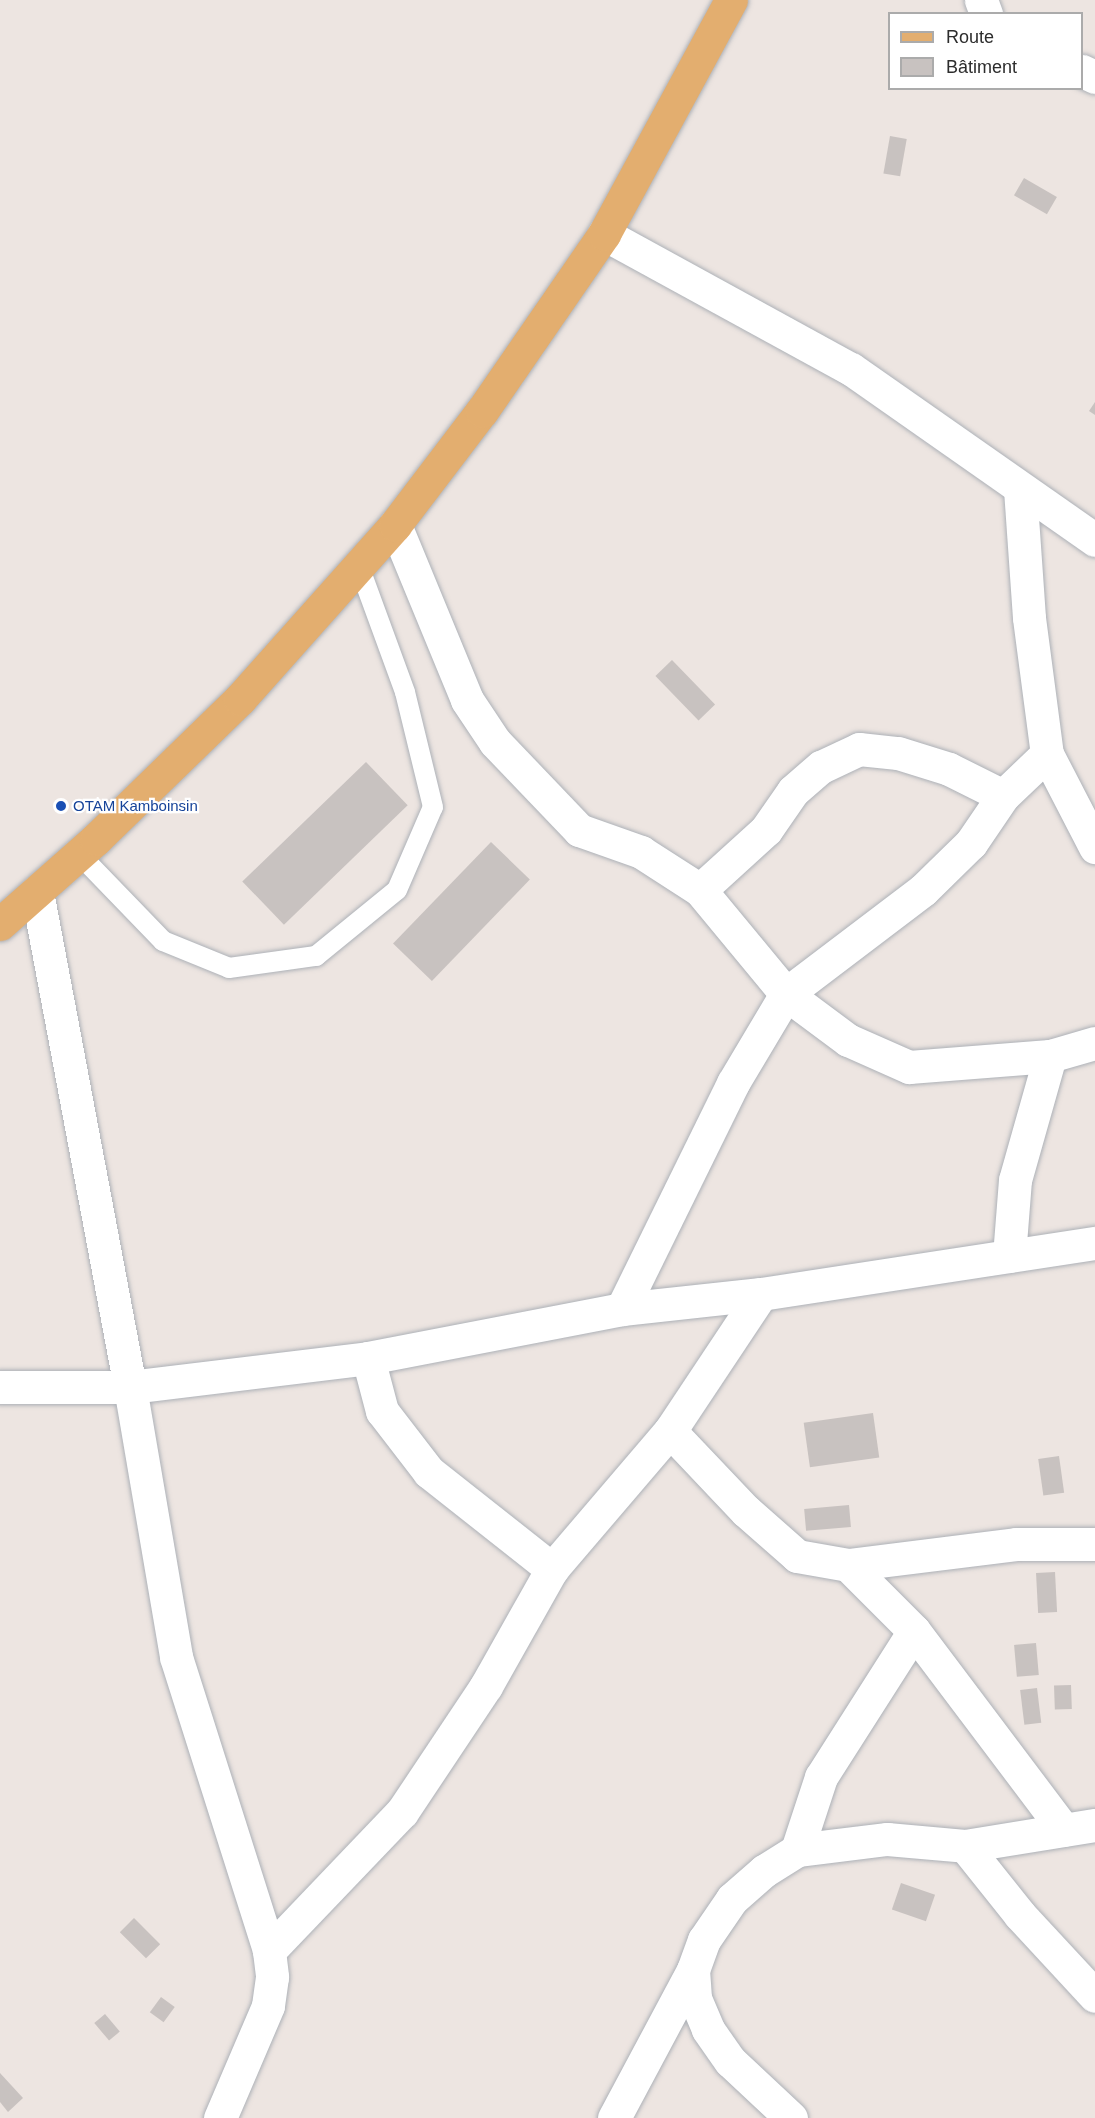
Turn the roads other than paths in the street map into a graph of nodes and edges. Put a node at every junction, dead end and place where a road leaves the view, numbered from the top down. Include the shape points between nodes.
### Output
1 (731, 0) edge
2 (604, 234) junction
3 (1020, 489) junction
4 (395, 525) junction
5 (1095, 540) edge
6 (359, 566) junction
7 (1047, 754) junction
8 (1003, 795) junction
9 (1095, 847) edge
10 (79, 854) junction
11 (700, 890) junction
12 (37, 892) junction
13 (0, 924) edge
14 (786, 994) junction
15 (1095, 1043) edge
16 (1050, 1056) junction
17 (1095, 1243) edge
18 (1009, 1256) junction
19 (761, 1294) junction
20 (622, 1309) junction
21 (368, 1358) junction
22 (0, 1387) edge
23 (130, 1387) junction
24 (670, 1431) junction
25 (1095, 1544) edge
26 (848, 1565) junction
27 (552, 1569) junction
28 (914, 1631) junction
29 (1079, 1828) edge
30 (965, 1846) junction
31 (797, 1850) junction
32 (269, 1951) junction
33 (693, 1970) junction
34 (1095, 1996) edge
35 (220, 2118) edge
36 (614, 2118) edge
37 (790, 2118) edge

1 - 2 main road
2 - 3 street via 851,369
2 - 4 main road via 482,411
3 - 5 street
3 - 7 street via 1029,618
4 - 6 main road
4 - 11 street via 467,700 495,742 579,830 641,852
6 - 10 main road via 240,699
6 - 10 lane via 405,692 433,807 397,890 316,956 229,968 163,941
7 - 8 street
7 - 9 street
8 - 11 street via 949,769 898,753 859,749 821,767 793,791 766,830
8 - 14 street via 972,843 923,890
10 - 12 main road
11 - 14 street
12 - 13 main road
12 - 23 street
14 - 16 street via 848,1040 909,1067
14 - 20 street via 733,1083
15 - 16 street
16 - 18 street via 1015,1179
17 - 18 street
18 - 19 street
19 - 20 street
19 - 24 street
20 - 21 street
21 - 23 street
21 - 27 street via 382,1411 429,1472
22 - 23 street
23 - 32 street via 176,1657
24 - 26 street via 746,1511 796,1556
24 - 27 street
25 - 26 street via 1016,1544
26 - 28 street
27 - 32 street via 486,1686 402,1812
28 - 29 street
28 - 31 street via 821,1777
29 - 30 street
30 - 31 street via 887,1839
30 - 34 street via 1020,1915
31 - 33 street via 764,1871 732,1899 704,1940
32 - 35 street via 272,1977 268,2006
33 - 36 street
33 - 37 street via 694,1998 708,2029 730,2061

